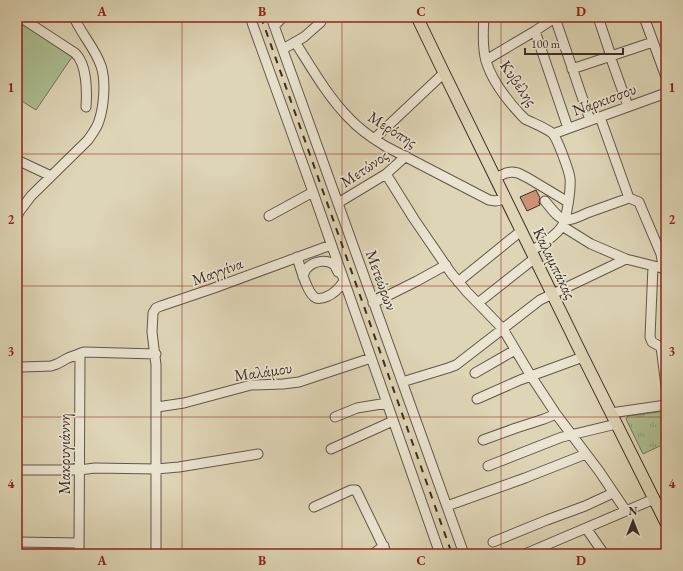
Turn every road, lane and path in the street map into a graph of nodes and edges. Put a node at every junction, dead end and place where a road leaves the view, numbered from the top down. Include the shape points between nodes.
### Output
1 (20, 17) edge
2 (74, 17) edge
3 (250, 17) edge
4 (271, 17) edge
5 (283, 17) edge
6 (419, 17) edge
7 (484, 17) edge
8 (555, 17) edge
9 (598, 17) edge
10 (644, 17) edge
11 (321, 22) dead end
12 (274, 26) junction
13 (535, 31) junction
14 (295, 42) junction
15 (653, 42) junction
16 (283, 49) junction
17 (610, 56) junction
18 (486, 60) junction
19 (572, 69) junction
20 (444, 73) junction
21 (666, 77) edge
22 (664, 93) edge
23 (666, 103) edge
24 (628, 106) junction
25 (86, 107) dead end
26 (600, 117) junction
27 (590, 120) junction
28 (568, 128) junction
29 (553, 134) junction
30 (374, 139) junction
31 (406, 156) junction
32 (17, 160) edge
33 (386, 174) junction
34 (51, 176) junction
35 (495, 178) junction
36 (313, 192) junction
37 (629, 198) junction
38 (505, 199) junction
39 (545, 201) dead end
40 (568, 202) junction
41 (338, 204) junction
42 (268, 216) dead end
43 (17, 217) edge
44 (564, 223) junction
45 (521, 231) junction
46 (332, 245) junction
47 (533, 255) junction
48 (297, 257) junction
49 (626, 259) junction
50 (446, 264) junction
51 (653, 266) junction
52 (665, 269) edge
53 (303, 277) junction
54 (341, 278) junction
55 (458, 282) junction
56 (552, 294) junction
57 (374, 302) junction
58 (478, 303) junction
59 (503, 329) junction
60 (515, 350) junction
61 (80, 354) junction
62 (156, 354) junction
63 (583, 357) junction
64 (371, 358) junction
65 (22, 367) dead end
66 (475, 373) dead end
67 (531, 376) junction
68 (402, 382) junction
69 (666, 386) edge
70 (477, 399) dead end
71 (387, 403) junction
72 (666, 405) edge
73 (157, 407) junction
74 (611, 413) junction
75 (556, 414) junction
76 (335, 417) dead end
77 (393, 421) junction
78 (616, 424) junction
79 (572, 435) junction
80 (483, 440) dead end
81 (331, 449) dead end
82 (258, 454) dead end
83 (586, 454) junction
84 (488, 466) dead end
85 (156, 468) junction
86 (17, 470) edge
87 (79, 470) junction
88 (614, 493) junction
89 (654, 499) junction
90 (447, 506) junction
91 (314, 507) dead end
92 (626, 512) junction
93 (665, 517) edge
94 (586, 528) junction
95 (17, 542) edge
96 (493, 542) dead end
97 (79, 543) junction
98 (386, 550) edge
99 (541, 551) edge
100 (79, 554) edge
101 (156, 554) edge
102 (373, 554) edge
103 (440, 554) edge
104 (464, 554) edge
105 (525, 554) edge
106 (604, 554) edge

1 - 25 street via 79,57 86,82
2 - 34 street via 101,66 103,102 99,121 88,140
3 - 36 street
4 - 12 street, Μετεώρων
5 - 12 street
6 - 20 main road, Καλαμπάκας
7 - 18 street, Κυβέλης
8 - 13 street
8 - 19 street
9 - 17 street
10 - 15 street
11 - 14 street
12 - 16 street, Μετεώρων
13 - 18 street
13 - 28 street
14 - 16 street
14 - 30 street, Μερόπης via 343,112
15 - 17 street
15 - 21 street
16 - 41 street, Μετεώρων
17 - 19 street
17 - 24 street
18 - 29 street, Κυβέλης via 498,85 521,116
19 - 27 street
20 - 30 street
20 - 35 main road, Καλαμπάκας
22 - 23 street
22 - 24 street, Νάρκισσου
24 - 26 street, Νάρκισσου
26 - 27 street, Νάρκισσου
26 - 37 street
27 - 28 street, Νάρκισσου
28 - 29 street, Νάρκισσου
29 - 40 street via 569,175
30 - 31 street, Μερόπης
31 - 33 street, Μετώνος
31 - 38 street, Μερόπης via 489,200
32 - 34 street
33 - 41 street, Μετώνος
33 - 50 street
34 - 43 street
35 - 38 main road, Καλαμπάκας
35 - 40 street via 506,173 518,173
36 - 42 street
36 - 46 street
37 - 44 street
37 - 52 street via 639,202
38 - 45 main road, Καλαμπάκας
39 - 44 street
40 - 44 street
41 - 57 street, Μετεώρων
44 - 47 street
44 - 49 street via 591,244
45 - 47 main road, Καλαμπάκας
45 - 55 street
46 - 48 street, Μαγγίνα
46 - 54 street
47 - 56 main road, Καλαμπάκας
47 - 58 street
48 - 53 street
48 - 62 street, Μαγγίνα via 156,308 153,313 152,332
49 - 51 street
49 - 56 street
50 - 55 street
50 - 57 street
51 - 52 street
51 - 69 street via 650,339 661,347
53 - 54 street via 306,269 312,264 326,261 335,266
53 - 54 street via 316,298 334,293
54 - 64 street
55 - 58 street
56 - 59 street via 540,300
56 - 63 main road, Καλαμπάκας
57 - 68 street, Μετεώρων
58 - 59 street
59 - 60 street
59 - 68 street via 456,365
60 - 66 street
60 - 67 street
61 - 62 street
61 - 65 street via 51,366
61 - 87 street, Μακρυγιάννη
62 - 73 street
63 - 67 street
63 - 74 main road, Καλαμπάκας
64 - 71 street
64 - 73 street, Μαλάμου via 300,382 251,385
67 - 70 street
67 - 75 street
68 - 90 street, Μετεώρων
71 - 76 street via 357,408
71 - 77 street
72 - 74 street
73 - 85 street
74 - 78 main road, Καλαμπάκας
75 - 79 street
75 - 80 street
77 - 81 street
77 - 103 street
78 - 79 street
78 - 89 main road, Καλαμπάκας
79 - 83 street
79 - 84 street
82 - 85 street via 179,467
83 - 88 street
83 - 90 street
85 - 87 street
85 - 101 street
86 - 87 street
87 - 97 street, Μακρυγιάννη
88 - 92 street
88 - 96 street
89 - 92 street
89 - 93 main road, Καλαμπάκας
90 - 104 street, Μετεώρων
91 - 98 street via 356,490
92 - 94 street
94 - 99 street
94 - 106 street
95 - 97 street
97 - 100 street, Μακρυγιάννη
98 - 102 street
99 - 105 street

